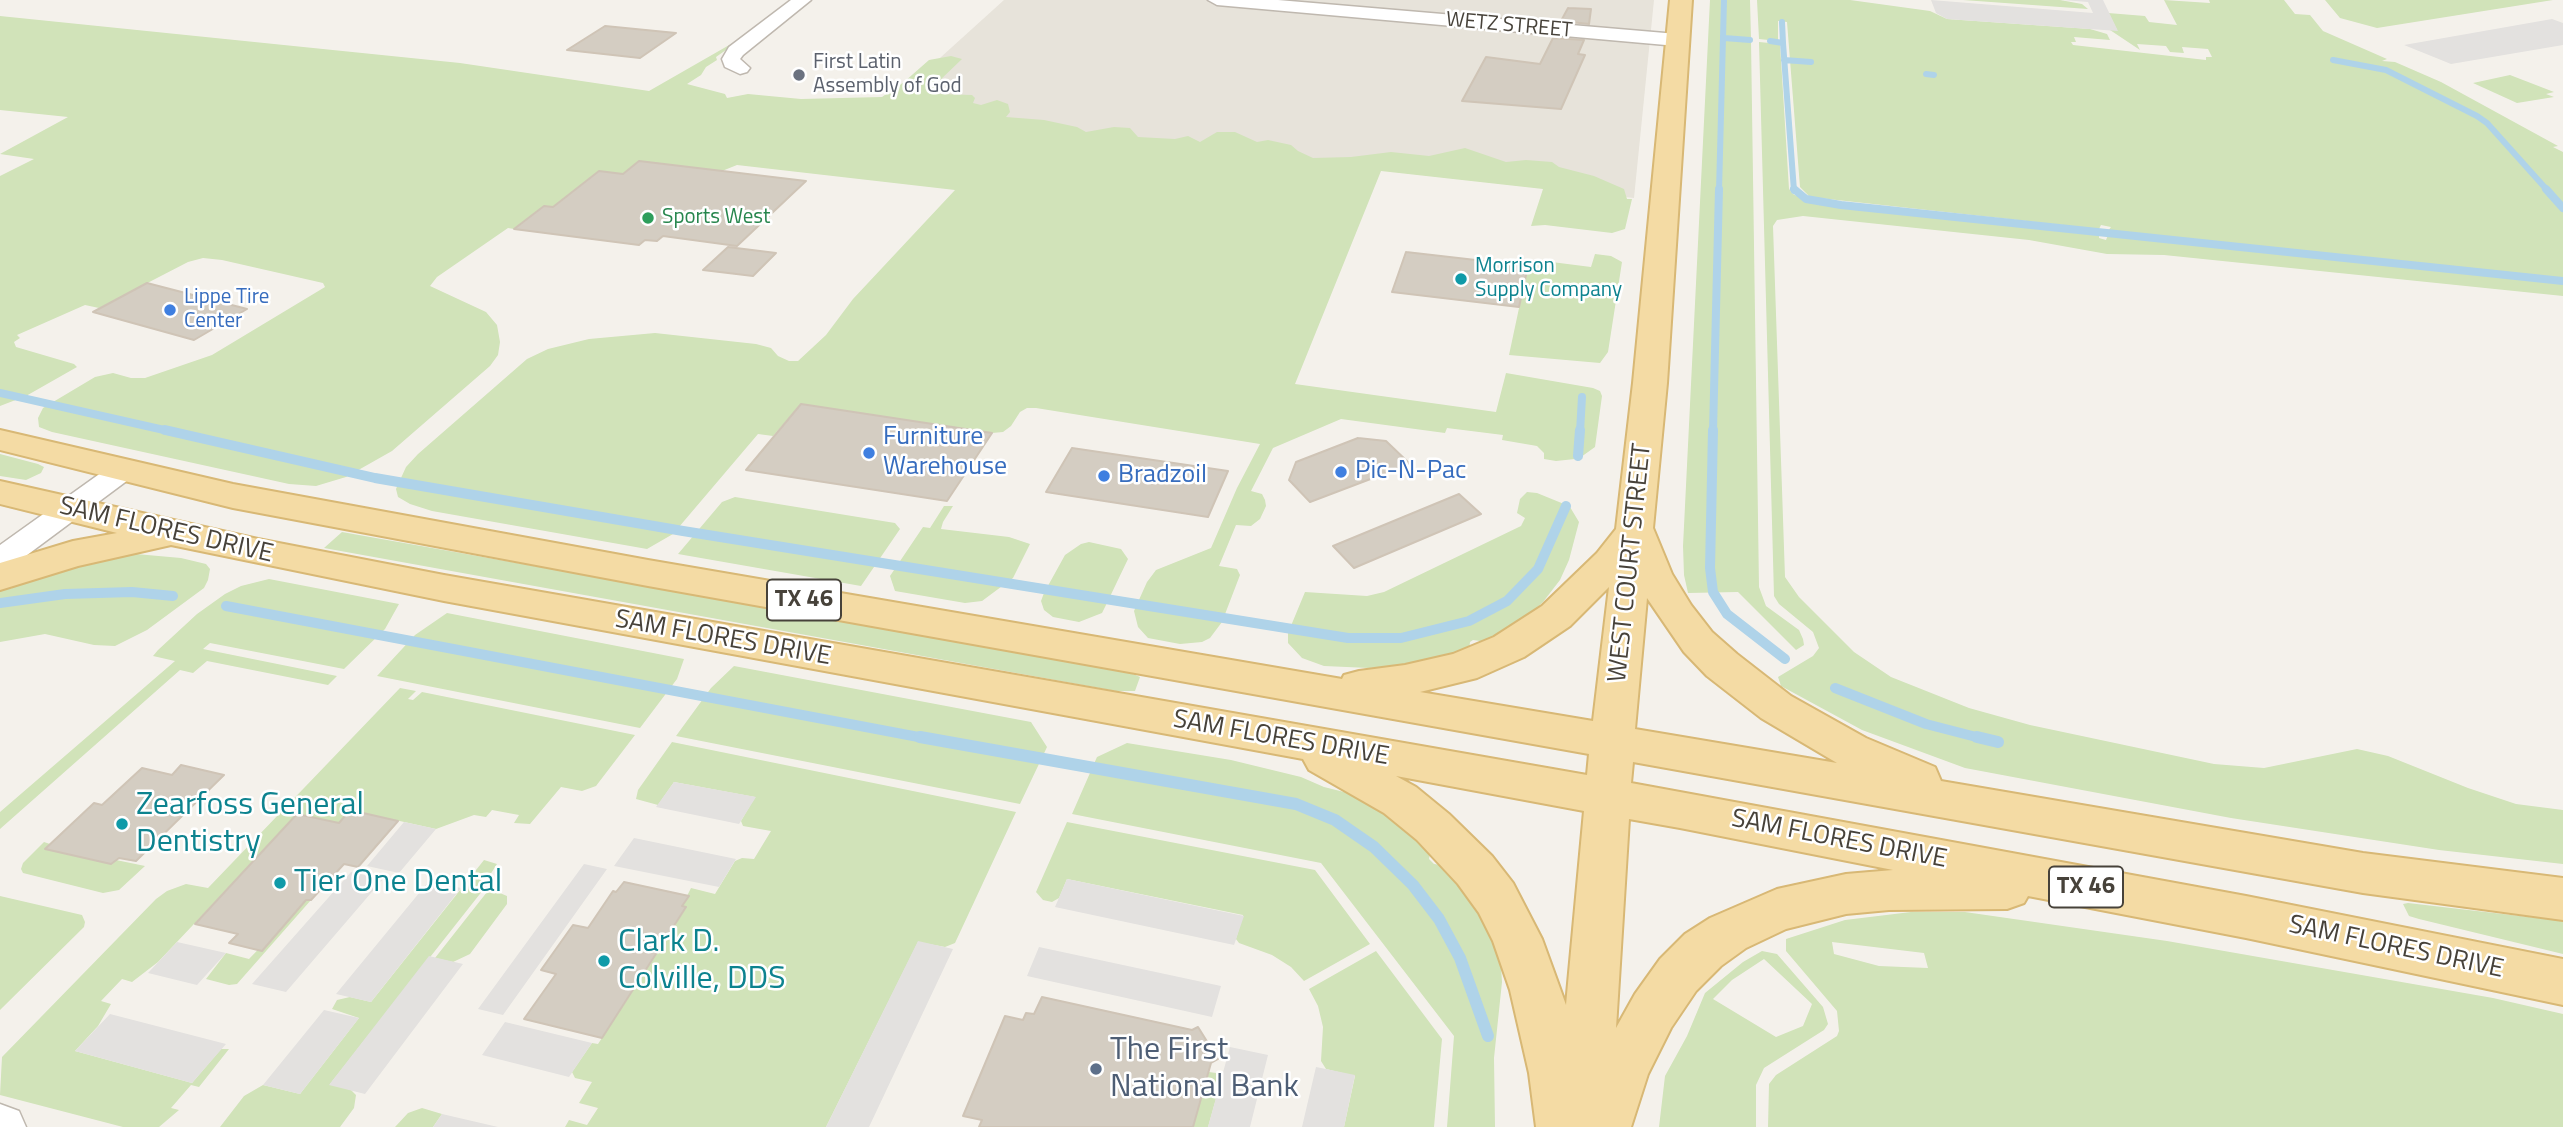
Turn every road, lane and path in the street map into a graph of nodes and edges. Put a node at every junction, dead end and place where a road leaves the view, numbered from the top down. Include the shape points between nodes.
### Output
1 (802, 0) edge
2 (1217, 0) edge
3 (1681, 0) edge
4 (1676, 40) junction
5 (740, 68) dead end
6 (0, 440) edge
7 (122, 471) junction
8 (0, 492) edge
9 (69, 510) junction
10 (1635, 529) junction
11 (180, 534) junction
12 (0, 560) edge
13 (0, 577) edge
14 (1286, 685) junction
15 (1271, 737) junction
16 (1612, 743) junction
17 (1607, 796) junction
18 (2010, 811) junction
19 (2139, 897) junction
20 (2563, 898) edge
21 (2563, 982) edge
22 (1564, 1127) edge
23 (1582, 1127) edge
24 (1603, 1127) edge

1 - 5 street via 736,51 732,64
2 - 4 street, WETZ STREET
3 - 4 main road, WEST COURT STREET
4 - 10 main road, WEST COURT STREET via 1663,246
6 - 7 main road, SAM FLORES DRIVE / TX 46
7 - 9 street
7 - 14 main road, SAM FLORES DRIVE / TX 46 via 506,547
8 - 9 main road, SAM FLORES DRIVE / TX 46
9 - 11 main road, SAM FLORES DRIVE / TX 46
9 - 12 street
10 - 14 main road via 1611,562 1556,616 1489,657 1444,672 1374,685
10 - 16 main road, WEST COURT STREET
10 - 18 main road via 1653,574 1677,615 1698,642 1749,687 1808,728 1861,755
11 - 13 main road via 104,546
11 - 15 main road, SAM FLORES DRIVE / TX 46 via 444,588
14 - 16 main road, SAM FLORES DRIVE / TX 46
15 - 17 main road, SAM FLORES DRIVE / TX 46
15 - 22 main road via 1338,763 1400,800 1455,848 1496,898 1536,990
16 - 17 main road, WEST COURT STREET
16 - 18 main road, SAM FLORES DRIVE / TX 46
17 - 19 main road, SAM FLORES DRIVE / TX 46
17 - 23 main road, WEST COURT STREET
18 - 20 main road, SAM FLORES DRIVE / TX 46 via 2363,873
19 - 21 main road, SAM FLORES DRIVE / TX 46
19 - 24 main road via 2022,889 1889,890 1812,901 1765,916 1728,933 1678,975 1623,1068

